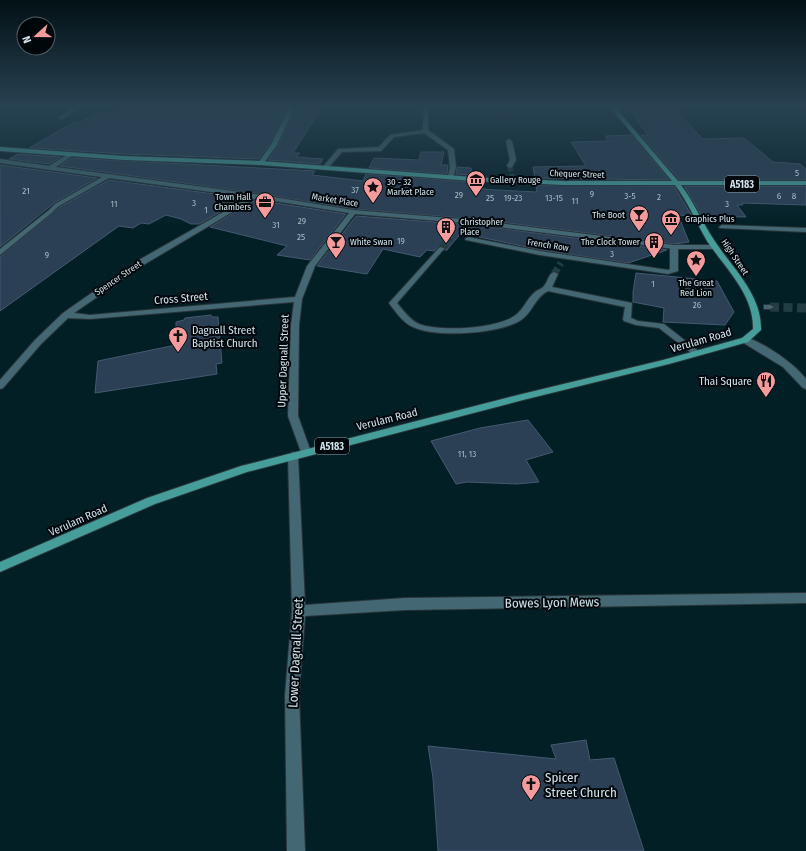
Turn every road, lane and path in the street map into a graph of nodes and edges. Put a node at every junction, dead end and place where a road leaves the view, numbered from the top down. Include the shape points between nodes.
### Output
1 (273, 146) edge
2 (384, 146) edge
3 (445, 146) edge
4 (510, 146) edge
5 (645, 146) edge
6 (0, 149) edge
7 (70, 154) junction
8 (0, 161) edge
9 (261, 163) junction
10 (510, 166) tunnel mouth
11 (50, 168) junction
12 (325, 168) junction
13 (108, 176) junction
14 (450, 177) junction
15 (806, 183) edge
16 (678, 184) junction
17 (255, 196) junction
18 (353, 212) junction
19 (722, 227) dead end
20 (806, 230) edge
21 (468, 239) dead end
22 (674, 247) junction
23 (715, 247) junction
24 (441, 249) tunnel mouth
25 (0, 253) edge
26 (554, 274) tunnel mouth
27 (547, 288) junction
28 (298, 299) junction
29 (66, 315) junction
30 (744, 340) junction
31 (697, 353) junction
32 (0, 386) edge
33 (806, 386) edge
34 (299, 454) junction
35 (0, 568) edge
36 (806, 598) edge
37 (299, 611) junction
38 (296, 851) edge

1 - 9 main road
2 - 12 street via 381,149 340,150
3 - 14 street via 451,150
4 - 10 street via 513,160
5 - 16 main road, High Street
6 - 7 main road, Chequer Street
7 - 9 main road, Chequer Street
7 - 11 street
8 - 11 street, Market Place
9 - 12 main road, Chequer Street
11 - 13 street, Market Place
12 - 14 main road, Chequer Street
13 - 17 street, Market Place
13 - 25 street via 57,205
14 - 16 main road, Chequer Street
15 - 16 main road, A5183
16 - 23 main road, High Street / A5183
17 - 18 street, Market Place
17 - 29 street, Spencer Street via 142,262
18 - 22 street, Market Place via 475,222
18 - 28 street, Upper Dagnall Street via 311,266
19 - 20 street
21 - 22 street, French Row via 562,259 668,272 674,271
22 - 23 street, Market Place
23 - 30 main road, High Street / A5183 via 733,270 759,319 757,330
24 - 27 street via 393,303 403,316 417,326 469,330 495,326 518,318 538,291
26 - 27 street
27 - 31 street via 629,305 627,319 636,323 661,326
28 - 29 street, Cross Street via 90,317
28 - 34 street, Upper Dagnall Street via 293,416
29 - 32 street, Spencer Street via 38,342
30 - 31 main road, Verulam Road / A5183
30 - 33 street via 785,362
31 - 34 main road, Verulam Road / A5183
34 - 35 main road, Verulam Road / A5183 via 151,501
34 - 37 street, Lower Dagnall Street
36 - 37 street, Bowes Lyon Mews via 405,604
37 - 38 street, Lower Dagnall Street via 292,694

